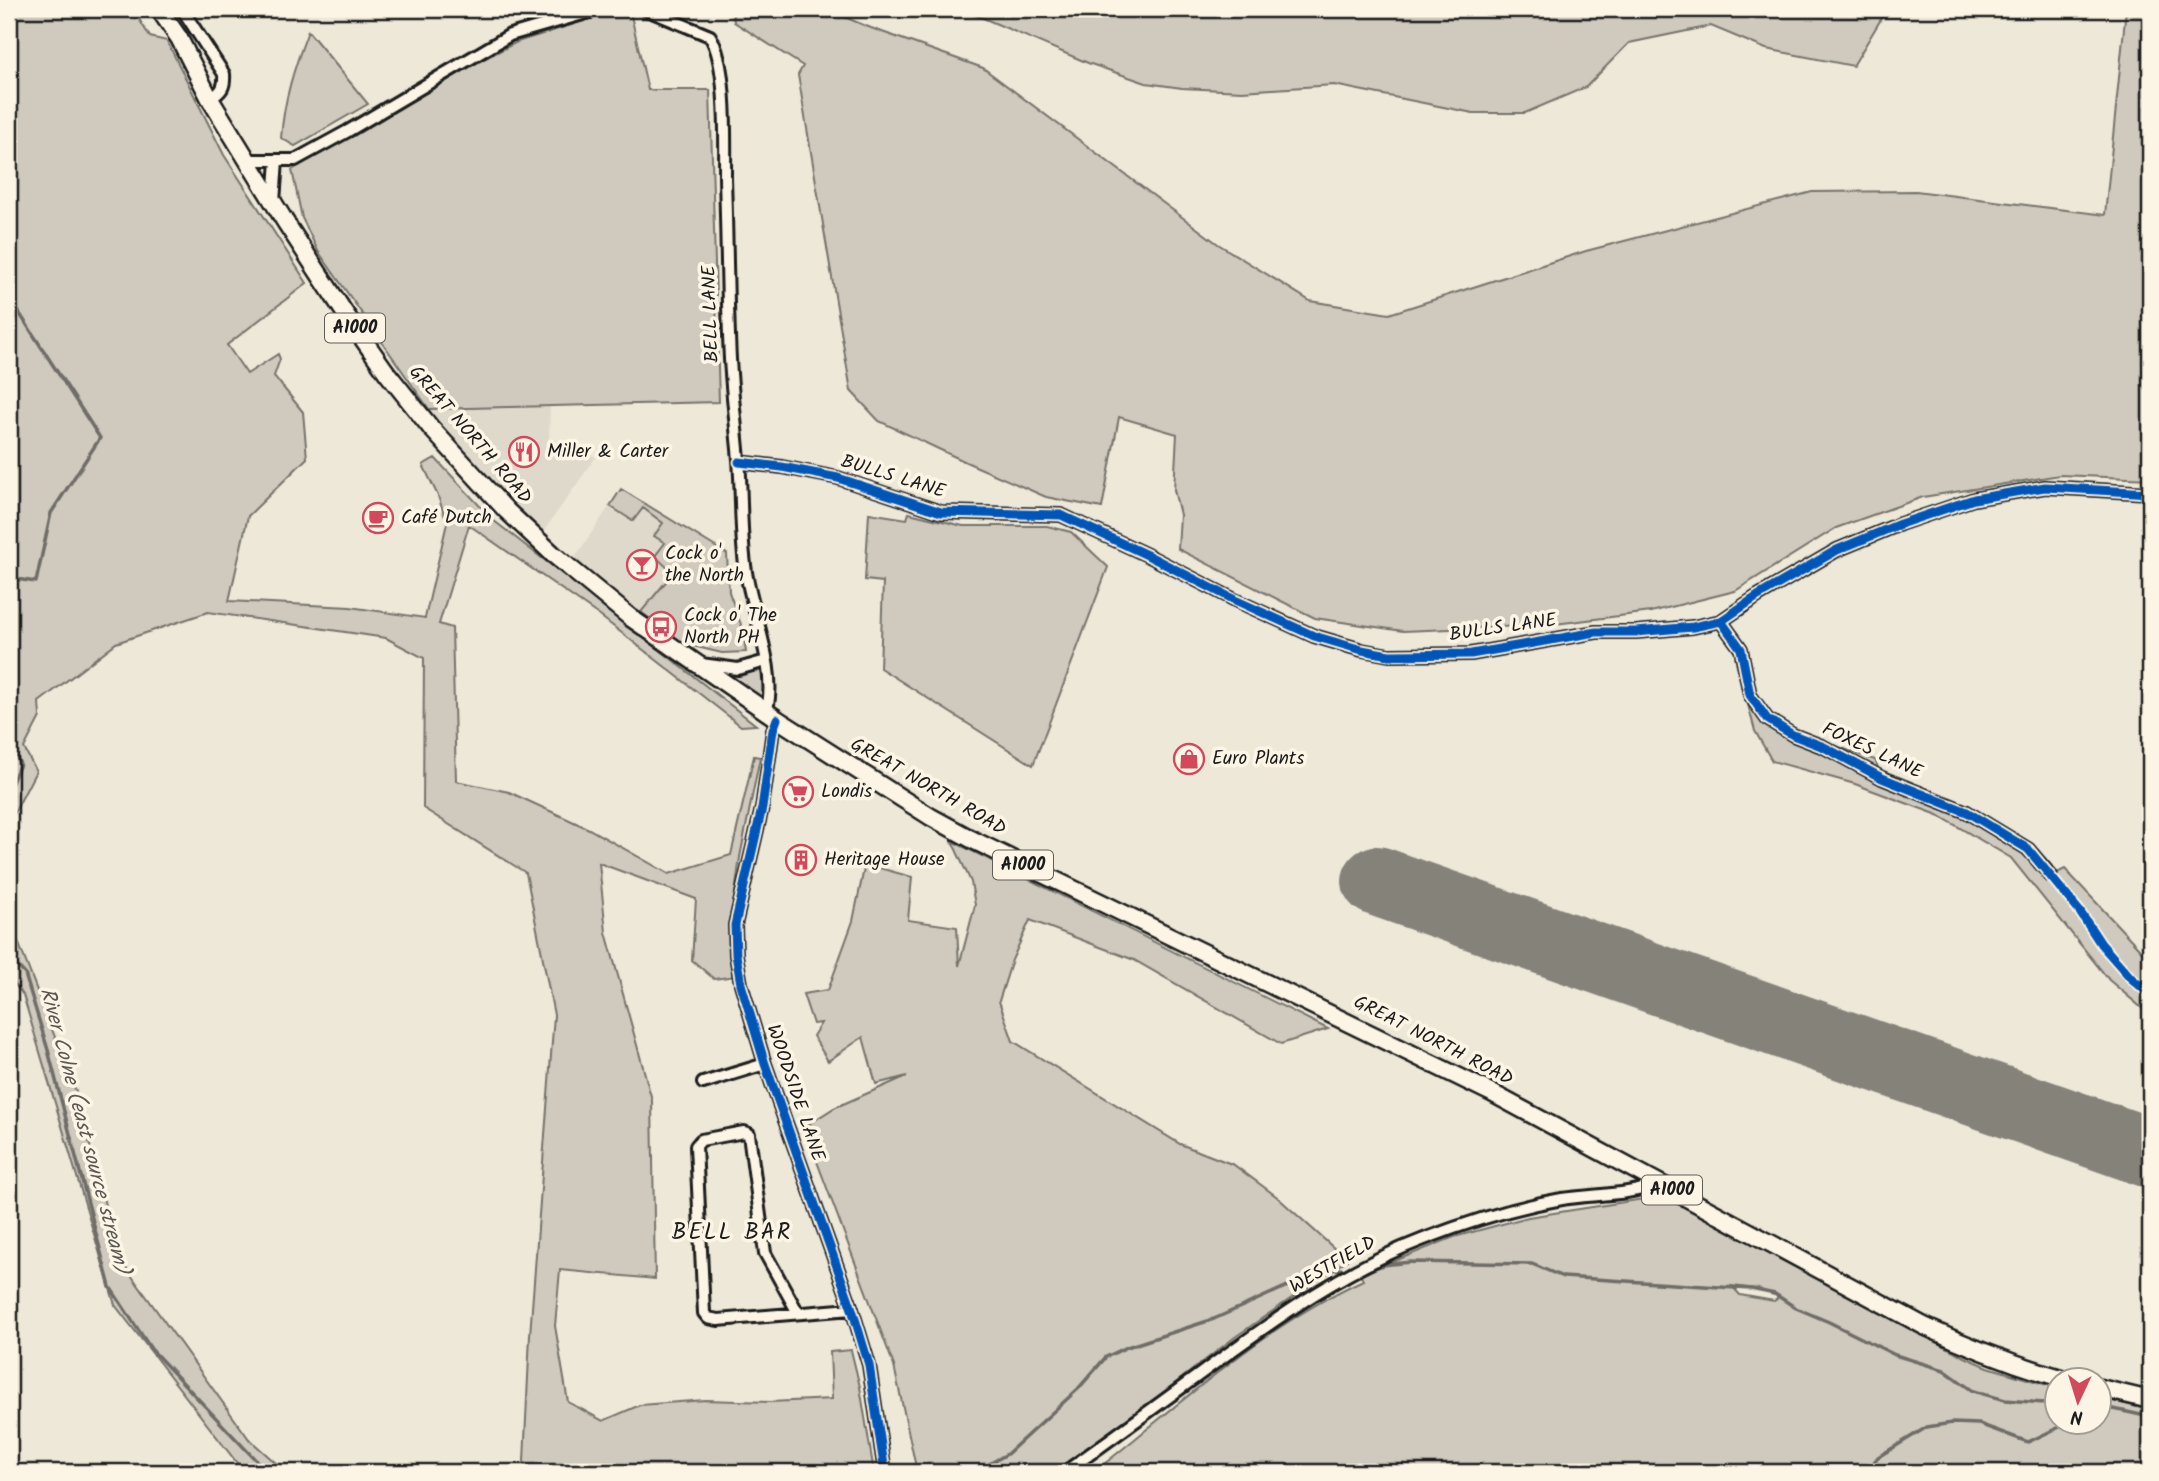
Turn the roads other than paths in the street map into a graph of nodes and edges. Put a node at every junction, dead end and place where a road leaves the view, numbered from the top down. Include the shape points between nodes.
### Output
1 (159, 9) edge
2 (182, 9) edge
3 (600, 9) edge
4 (645, 9) edge
5 (210, 99) junction
6 (248, 160) junction
7 (277, 160) junction
8 (274, 202) junction
9 (739, 462) junction
10 (2150, 493) edge
11 (1721, 621) junction
12 (766, 661) junction
13 (693, 663) junction
14 (772, 716) junction
15 (2051, 876) dead end
16 (765, 1064) junction
17 (703, 1083) dead end
18 (1660, 1183) junction
19 (852, 1309) junction
20 (798, 1313) junction
21 (2044, 1372) edge
22 (2114, 1392) edge
23 (2150, 1400) edge
24 (885, 1472) edge
25 (1065, 1472) edge

1 - 5 main road, GREAT NORTH ROAD / A1000
2 - 5 street via 224,74 221,91
3 - 7 street via 510,35 295,160
4 - 9 street, BELL LANE via 710,36 717,46 724,121 730,360
5 - 6 main road, GREAT NORTH ROAD / A1000
6 - 7 street
6 - 8 main road, GREAT NORTH ROAD / A1000
7 - 8 street
8 - 13 main road, GREAT NORTH ROAD / A1000 via 387,373 459,461 564,563
9 - 11 street, BULLS LANE via 838,478 941,512 1061,515 1314,636 1389,655 1471,654 1596,632 1693,627
9 - 12 street, BELL LANE via 746,572
10 - 11 street, BULLS LANE via 2045,487 1974,499 1838,550
11 - 15 street, FOXES LANE via 1741,649 1750,695 1767,719 1882,778 1967,812 2028,849
12 - 13 street via 738,669
12 - 14 street, BELL LANE
13 - 14 main road, GREAT NORTH ROAD / A1000
14 - 16 street, WOODSIDE LANE via 762,808 736,925 741,984
14 - 18 main road, GREAT NORTH ROAD / A1000 via 973,840 1478,1086
16 - 17 street
16 - 19 street, WOODSIDE LANE
18 - 21 main road, GREAT NORTH ROAD / A1000 via 1962,1344
18 - 25 street, WESTFIELD via 1642,1191 1541,1203 1392,1251 1331,1283 1251,1337
19 - 20 street
19 - 24 street, WOODSIDE LANE via 869,1366
20 - 20 street via 718,1320 704,1313 696,1146 701,1140 749,1134 765,1253
22 - 23 main road

